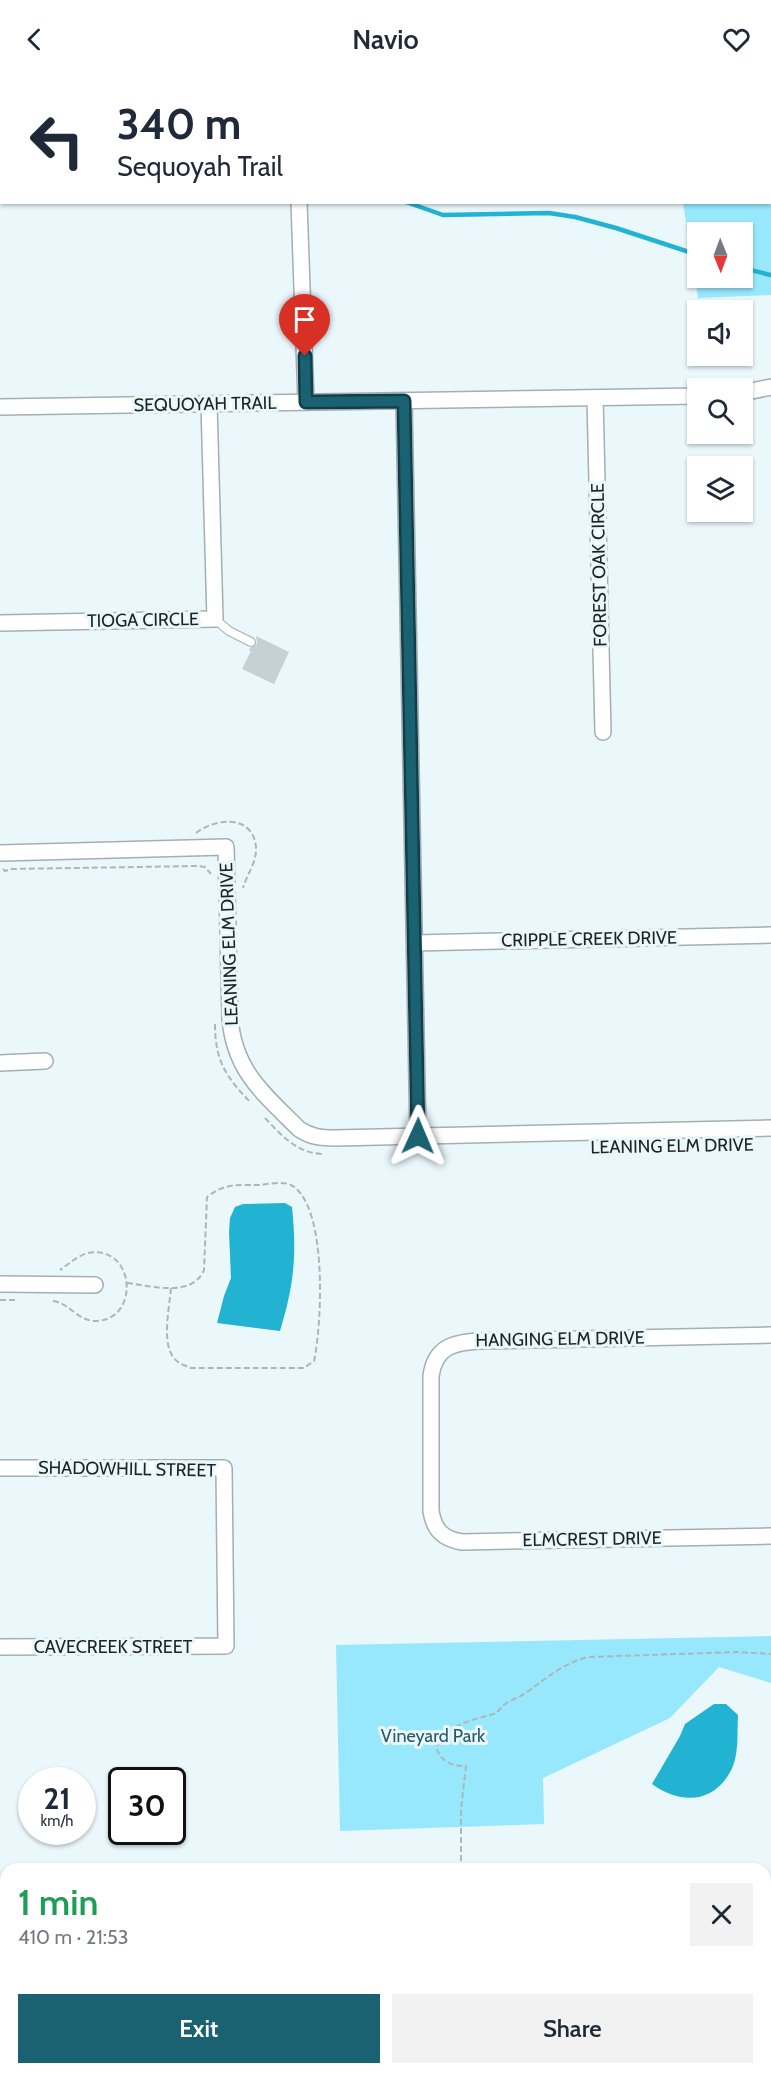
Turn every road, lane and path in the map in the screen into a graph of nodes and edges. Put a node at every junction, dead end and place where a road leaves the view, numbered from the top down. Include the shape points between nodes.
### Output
1 (299, 204) edge
2 (770, 392) edge
3 (753, 393) edge
4 (687, 396) edge
5 (595, 398) junction
6 (404, 401) junction
7 (306, 402) junction
8 (209, 404) junction
9 (0, 407) edge
10 (215, 619) junction
11 (0, 623) edge
12 (251, 642) dead end
13 (603, 732) dead end
14 (191, 836) dead end
15 (0, 853) edge
16 (4, 871) dead end
17 (212, 883) dead end
18 (242, 890) dead end
19 (767, 934) edge
20 (415, 943) junction
21 (214, 1018) dead end
22 (45, 1061) dead end
23 (0, 1063) edge
24 (254, 1107) dead end
25 (262, 1115) dead end
26 (771, 1128) edge
27 (418, 1136) junction
28 (326, 1154) dead end
29 (128, 1283) dead end
30 (0, 1284) edge
31 (95, 1285) dead end
32 (171, 1287) junction
33 (771, 1335) edge
34 (0, 1468) edge
35 (431, 1511) joint
36 (771, 1536) edge
37 (226, 1646) joint
38 (0, 1647) edge
39 (771, 1654) edge
40 (460, 1863) edge

1 - 7 street
2 - 3 street
4 - 5 street, SEQUOYAH TRAIL
5 - 6 street, SEQUOYAH TRAIL
5 - 13 street, FOREST OAK CIRCLE
6 - 7 street, SEQUOYAH TRAIL
6 - 20 street
7 - 8 street, SEQUOYAH TRAIL
8 - 9 street, SEQUOYAH TRAIL
8 - 10 street, TIOGA CIRCLE
10 - 11 street, TIOGA CIRCLE
10 - 12 lane
14 - 18 path, LEANING ELM DRIVE via 206,825 221,821 233,821 244,827 256,849
15 - 27 street, LEANING ELM DRIVE via 226,847 231,1035 244,1070 307,1135
16 - 17 path, LEANING ELM DRIVE via 198,866 210,872
19 - 20 street, CRIPPLE CREEK DRIVE
20 - 27 street
21 - 24 path, LEANING ELM DRIVE via 221,1066
22 - 23 street
25 - 28 path via 300,1149
26 - 27 street, LEANING ELM DRIVE
29 - 32 path
30 - 31 street
32 - 32 path via 166,1337 176,1361 191,1368 304,1368 314,1361 319,1341 318,1249 309,1204 289,1184 220,1187 207,1197 201,1278 193,1285
33 - 35 street, HANGING ELM DRIVE via 481,1341 447,1347 435,1361 431,1376
34 - 37 street, SHADOWHILL STREET via 224,1468
35 - 36 street, ELMCREST DRIVE via 437,1530 462,1542
37 - 38 street, CAVECREEK STREET
39 - 40 path via 737,1652 574,1660 525,1694 504,1703 497,1713 452,1728 436,1747 445,1762 466,1766

